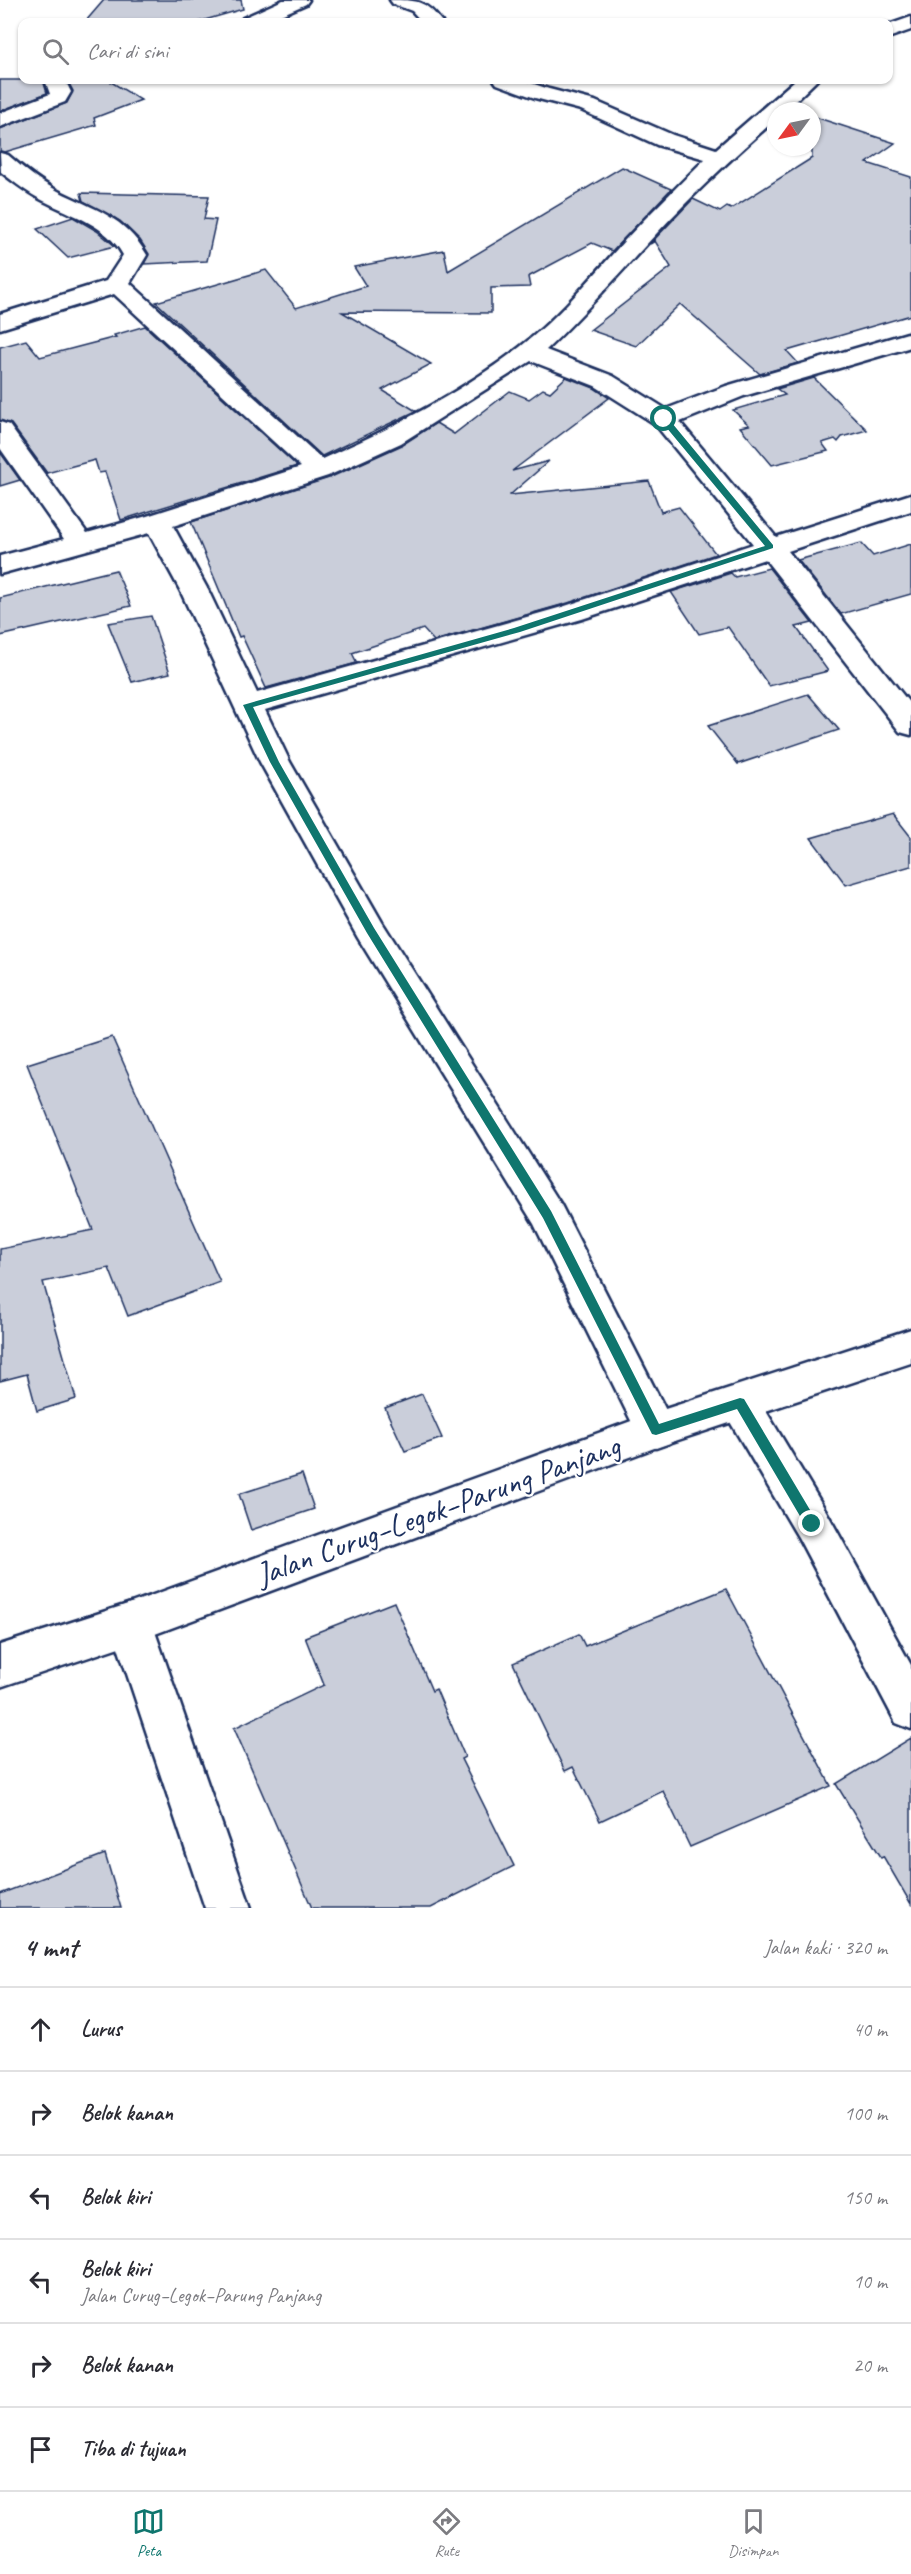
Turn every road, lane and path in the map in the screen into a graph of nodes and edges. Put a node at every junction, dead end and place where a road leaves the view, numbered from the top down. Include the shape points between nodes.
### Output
1 (299, 0) edge
2 (400, 0) edge
3 (259, 18) edge
4 (429, 18) edge
5 (911, 23) edge
6 (893, 30) edge
7 (58, 84) edge
8 (515, 84) edge
9 (802, 84) edge
10 (0, 121) edge
11 (720, 156) junction
12 (0, 160) edge
13 (118, 285) junction
14 (0, 322) edge
15 (911, 339) edge
16 (529, 352) junction
17 (664, 419) junction
18 (0, 430) edge
19 (319, 470) junction
20 (911, 502) edge
21 (157, 522) junction
22 (80, 542) junction
23 (770, 547) junction
24 (0, 565) edge
25 (248, 705) junction
26 (906, 709) edge
27 (911, 1346) edge
28 (740, 1403) junction
29 (656, 1430) junction
30 (131, 1623) junction
31 (0, 1666) edge
32 (911, 1708) edge
33 (228, 1908) edge

1 - 3 street
2 - 4 street via 419,7
5 - 6 street
7 - 10 street via 62,92 58,98
8 - 11 street via 588,105 665,140
9 - 11 street
11 - 16 street via 575,310
12 - 13 street via 38,189 99,219 130,244 135,255
13 - 14 street
13 - 19 street
15 - 17 street via 735,391
16 - 17 street via 604,381
16 - 19 street via 392,438
17 - 23 street
18 - 22 street
19 - 21 street
20 - 23 street
21 - 22 street
21 - 25 street
22 - 24 street
23 - 25 street via 517,630
23 - 26 street
25 - 29 street via 275,762 370,930 547,1215
27 - 28 street, Jalan Curug–Legok–Parung Panjang
28 - 29 street, Jalan Curug–Legok–Parung Panjang
28 - 32 street via 812,1524
29 - 30 street, Jalan Curug–Legok–Parung Panjang
30 - 31 street, Jalan Curug–Legok–Parung Panjang
30 - 33 street

